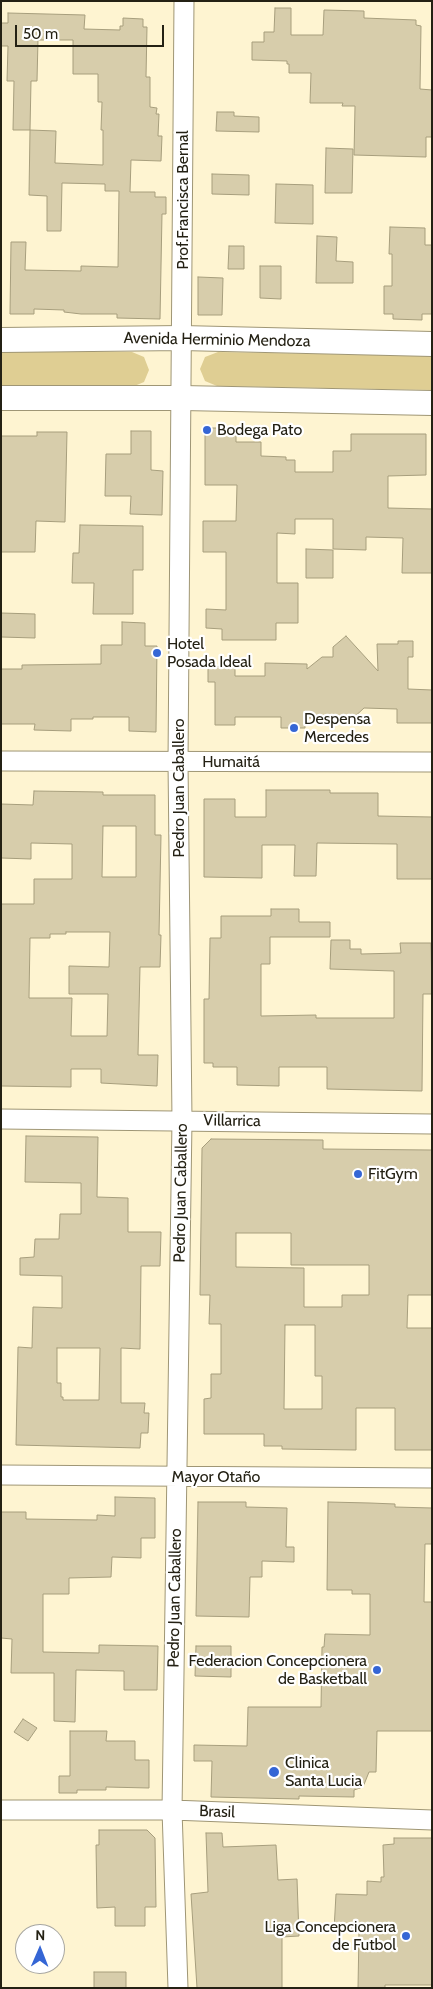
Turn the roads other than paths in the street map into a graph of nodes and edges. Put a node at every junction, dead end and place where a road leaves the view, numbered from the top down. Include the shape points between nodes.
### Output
1 (184, 1) edge
2 (182, 338) junction
3 (1, 340) edge
4 (432, 344) edge
5 (1, 398) edge
6 (182, 398) junction
7 (432, 403) edge
8 (1, 760) edge
9 (178, 762) junction
10 (432, 762) edge
11 (1, 1119) edge
12 (182, 1120) junction
13 (432, 1124) edge
14 (1, 1475) edge
15 (177, 1477) junction
16 (432, 1478) edge
17 (1, 1810) edge
18 (172, 1810) junction
19 (432, 1820) edge
20 (178, 1988) edge

1 - 2 street, Prof.Francisca Bernal
2 - 3 street, Avenida Herminio Mendoza
2 - 4 street, Avenida Herminio Mendoza
2 - 6 street, Prof.Francisca Bernal
5 - 6 street
6 - 7 street
6 - 9 street, Pedro Juan Caballero
8 - 9 street, Humaitá
9 - 10 street, Humaitá
9 - 12 street, Pedro Juan Caballero
11 - 12 street, Villarrica
12 - 13 street, Villarrica
12 - 15 street, Pedro Juan Caballero
14 - 15 street, Mayor Otaño
15 - 16 street, Mayor Otaño
15 - 18 street, Pedro Juan Caballero
17 - 18 street, Brasil
18 - 19 street, Brasil
18 - 20 street, Pedro Juan Caballero

